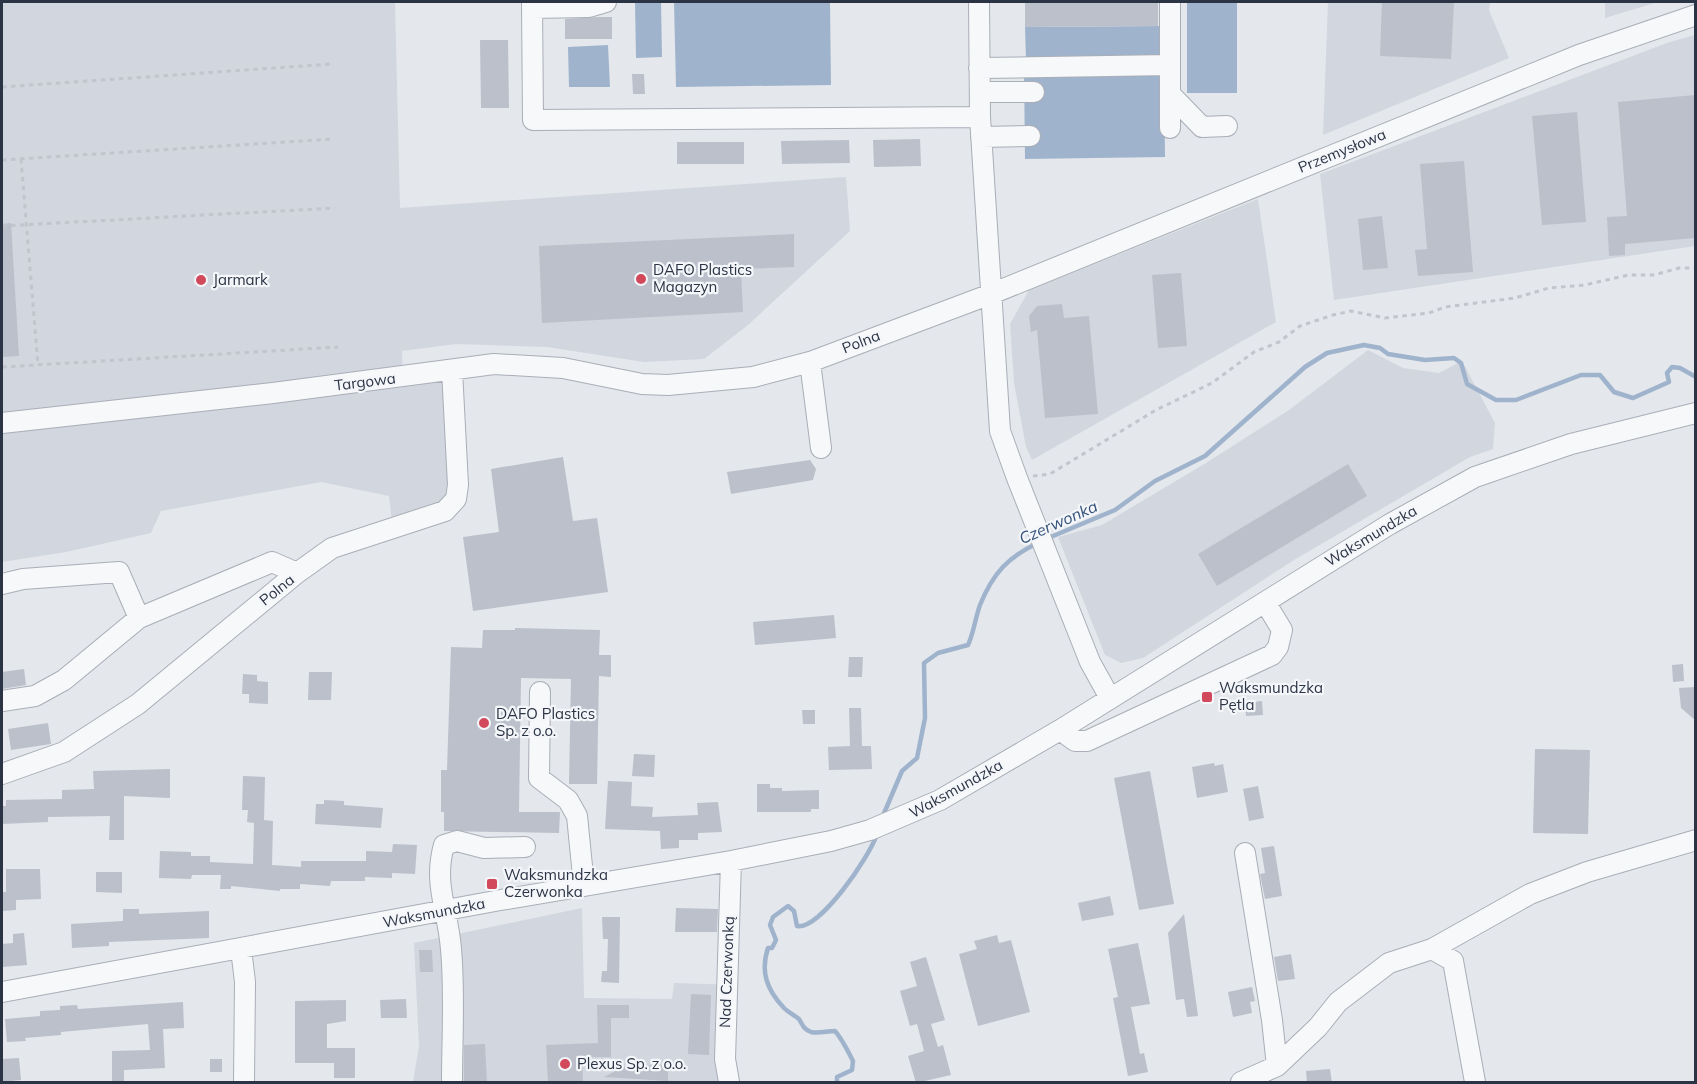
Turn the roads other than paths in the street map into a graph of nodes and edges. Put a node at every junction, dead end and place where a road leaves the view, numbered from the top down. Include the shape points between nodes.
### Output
1 (606, 2) edge
2 (979, 2) edge
3 (1170, 2) edge
4 (532, 5) edge
5 (1695, 15) edge
6 (1170, 65) junction
7 (980, 68) junction
8 (980, 92) junction
9 (1034, 92) dead end
10 (1170, 94) junction
11 (980, 117) junction
12 (1227, 126) dead end
13 (1170, 128) dead end
14 (1030, 136) dead end
15 (981, 137) junction
16 (991, 294) junction
17 (810, 362) junction
18 (452, 370) junction
19 (728, 381) joint
20 (1695, 413) edge
21 (2, 423) edge
22 (821, 448) dead end
23 (297, 573) junction
24 (2, 584) edge
25 (1265, 602) junction
26 (139, 618) junction
27 (540, 692) dead end
28 (1110, 698) junction
29 (2, 702) edge
30 (1060, 730) junction
31 (2, 774) edge
32 (1695, 840) edge
33 (525, 847) dead end
34 (1245, 853) dead end
35 (731, 861) junction
36 (584, 886) junction
37 (444, 911) junction
38 (241, 949) junction
39 (1432, 949) junction
40 (2, 992) edge
41 (1269, 1074) edge
42 (244, 1083) edge
43 (452, 1083) edge
44 (729, 1083) edge
45 (1241, 1083) edge
46 (1475, 1083) edge

1 - 4 street via 589,7
2 - 7 street
3 - 6 street
4 - 11 street via 532,120
5 - 16 street, Przemysłowa via 1579,55
6 - 7 street
6 - 10 street
7 - 8 street
8 - 9 street
8 - 11 street
10 - 12 street via 1202,127
10 - 13 street
11 - 15 street
14 - 15 street
15 - 16 street
16 - 17 street, Polna
16 - 28 street via 1000,431 1090,662
17 - 19 street, Polna
17 - 22 street
18 - 19 street, Targowa via 494,364 563,368 642,384
18 - 21 street, Targowa
18 - 23 street, Polna via 456,499 445,511 433,516 332,548
20 - 25 street, Waksmundzka via 1582,441 1475,477 1416,508
23 - 26 street via 272,562
23 - 31 street, Polna via 138,704 64,752
24 - 26 street via 119,572
25 - 28 street, Waksmundzka
25 - 30 street via 1282,630 1272,655 1087,741 1075,741
26 - 29 street via 64,680 35,696
27 - 36 street via 539,778 568,800 577,816
28 - 30 street, Waksmundzka
30 - 35 street, Waksmundzka via 940,800 894,821 831,842
32 - 39 street via 1587,872 1530,894
33 - 37 street via 484,848 458,841 444,845 438,882
34 - 41 street via 1272,1020
35 - 36 street, Waksmundzka
35 - 44 street, Nad Czerwonką via 724,1059
36 - 37 street, Waksmundzka
37 - 38 street, Waksmundzka
37 - 43 street via 451,948
38 - 40 street, Waksmundzka
38 - 42 street via 245,982
39 - 41 street via 1389,963 1338,1002
39 - 46 street via 1454,961
41 - 45 street

